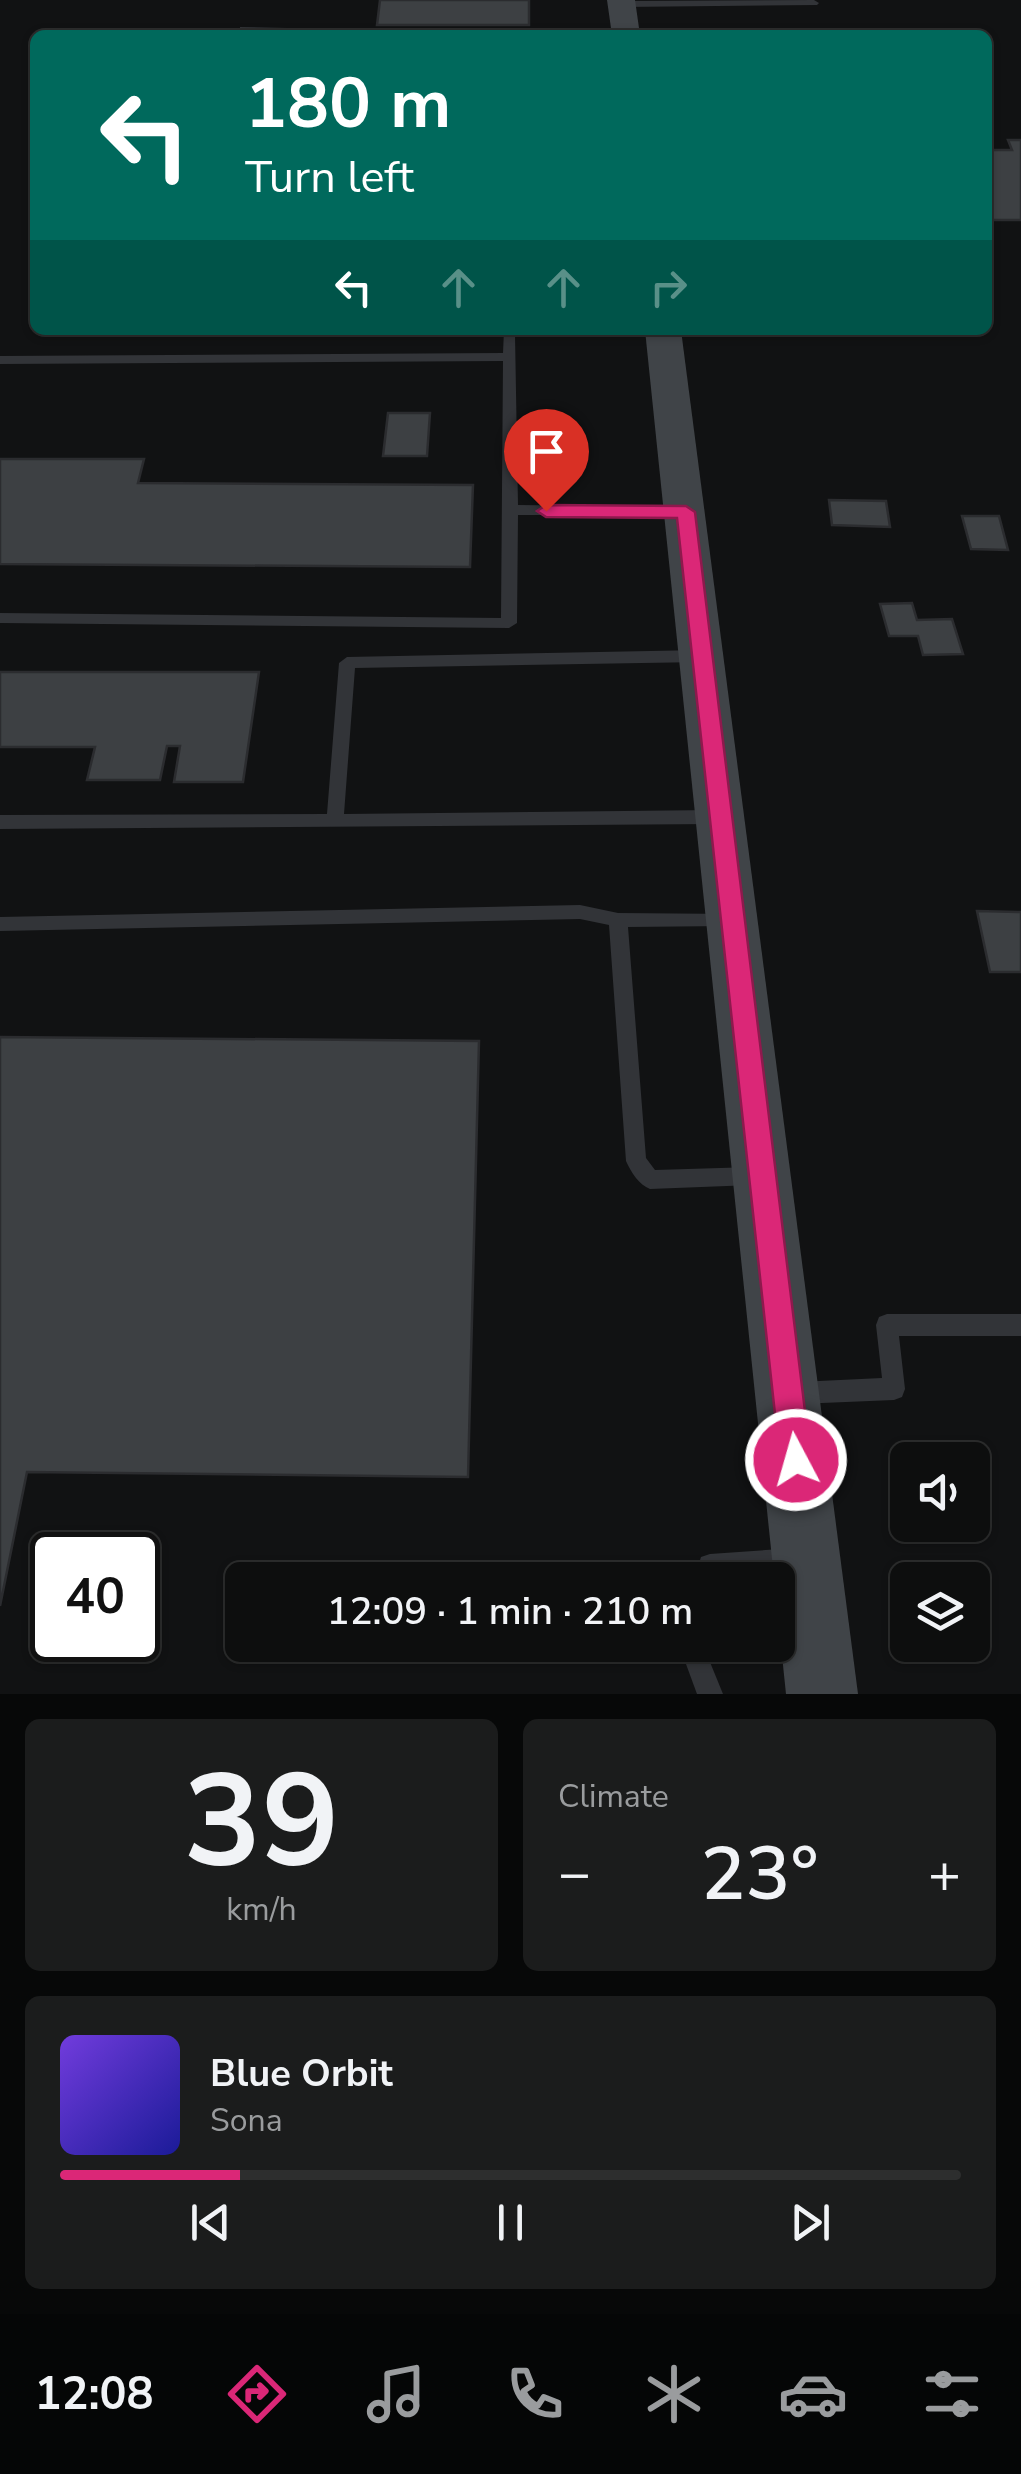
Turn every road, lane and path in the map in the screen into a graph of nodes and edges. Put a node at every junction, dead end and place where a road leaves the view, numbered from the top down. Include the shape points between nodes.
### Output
1 (814, 3) dead end
2 (624, 17) edge
3 (244, 29) dead end
4 (281, 30) edge
5 (557, 30) edge
6 (510, 335) edge
7 (664, 335) edge
8 (509, 357) junction
9 (0, 360) edge
10 (511, 510) junction
11 (686, 512) junction
12 (0, 618) edge
13 (703, 656) junction
14 (722, 817) junction
15 (335, 820) junction
16 (0, 822) edge
17 (734, 919) junction
18 (618, 920) junction
19 (0, 924) edge
20 (763, 1176) junction
21 (1021, 1325) edge
22 (788, 1394) junction
23 (807, 1559) junction
24 (765, 1562) edge
25 (698, 1662) edge
26 (710, 1694) edge
27 (822, 1694) edge

1 - 2 lane
2 - 5 lane
3 - 4 lane
6 - 8 lane
7 - 11 street
8 - 9 lane
8 - 10 lane
10 - 11 lane
10 - 12 lane via 509,623
11 - 13 street
13 - 14 street
13 - 15 lane via 347,663
14 - 15 lane
14 - 17 street
15 - 16 lane
17 - 18 lane
17 - 20 street
18 - 19 lane via 580,912
18 - 20 lane via 636,1161 650,1180
20 - 22 street
21 - 22 lane via 886,1325 894,1389
22 - 23 street
23 - 24 lane
23 - 27 street
25 - 26 lane

